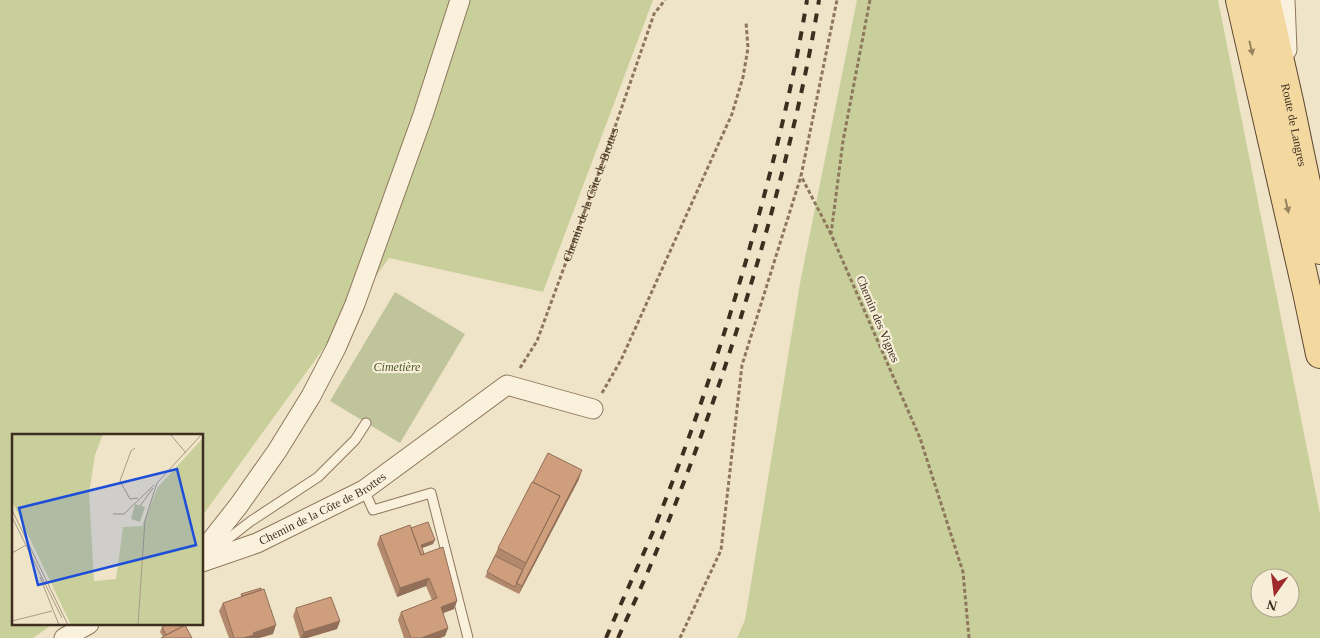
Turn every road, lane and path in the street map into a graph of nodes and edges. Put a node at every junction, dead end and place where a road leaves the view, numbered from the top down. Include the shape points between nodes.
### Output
1 (460, 0) edge
2 (665, 0) edge
3 (837, 0) edge
4 (870, 0) edge
5 (1240, 0) edge
6 (1266, 0) edge
7 (1285, 0) edge
8 (746, 22) dead end
9 (1289, 101) junction
10 (801, 176) junction
11 (831, 234) junction
12 (1320, 250) edge
13 (1320, 354) edge
14 (507, 385) junction
15 (593, 409) joint
16 (366, 423) dead end
17 (364, 490) junction
18 (204, 550) edge
19 (204, 557) edge
20 (204, 561) edge
21 (85, 626) edge
22 (64, 638) edge
23 (468, 638) edge
24 (680, 638) edge
25 (969, 638) edge

1 - 18 street via 423,115 336,348 277,451
2 - 14 path, Chemin de la Côte de Brottes via 654,14 537,341
3 - 10 path
4 - 11 path via 843,142
5 -> 13 main road
6 - 9 main road, Route de Langres
7 - 9 street
8 - 15 path via 748,48 732,114 621,360
9 - 12 main road, Route de Langres
10 - 11 path, Chemin des Vignes
10 - 24 path via 742,365 721,550
11 - 25 path, Chemin des Vignes via 920,438 963,572
14 - 15 street
14 - 17 street, Chemin de la Côte de Brottes
16 - 19 lane via 355,440 318,477
17 - 20 street, Chemin de la Côte de Brottes via 257,543
17 - 23 lane via 373,510 431,493
21 - 22 street

